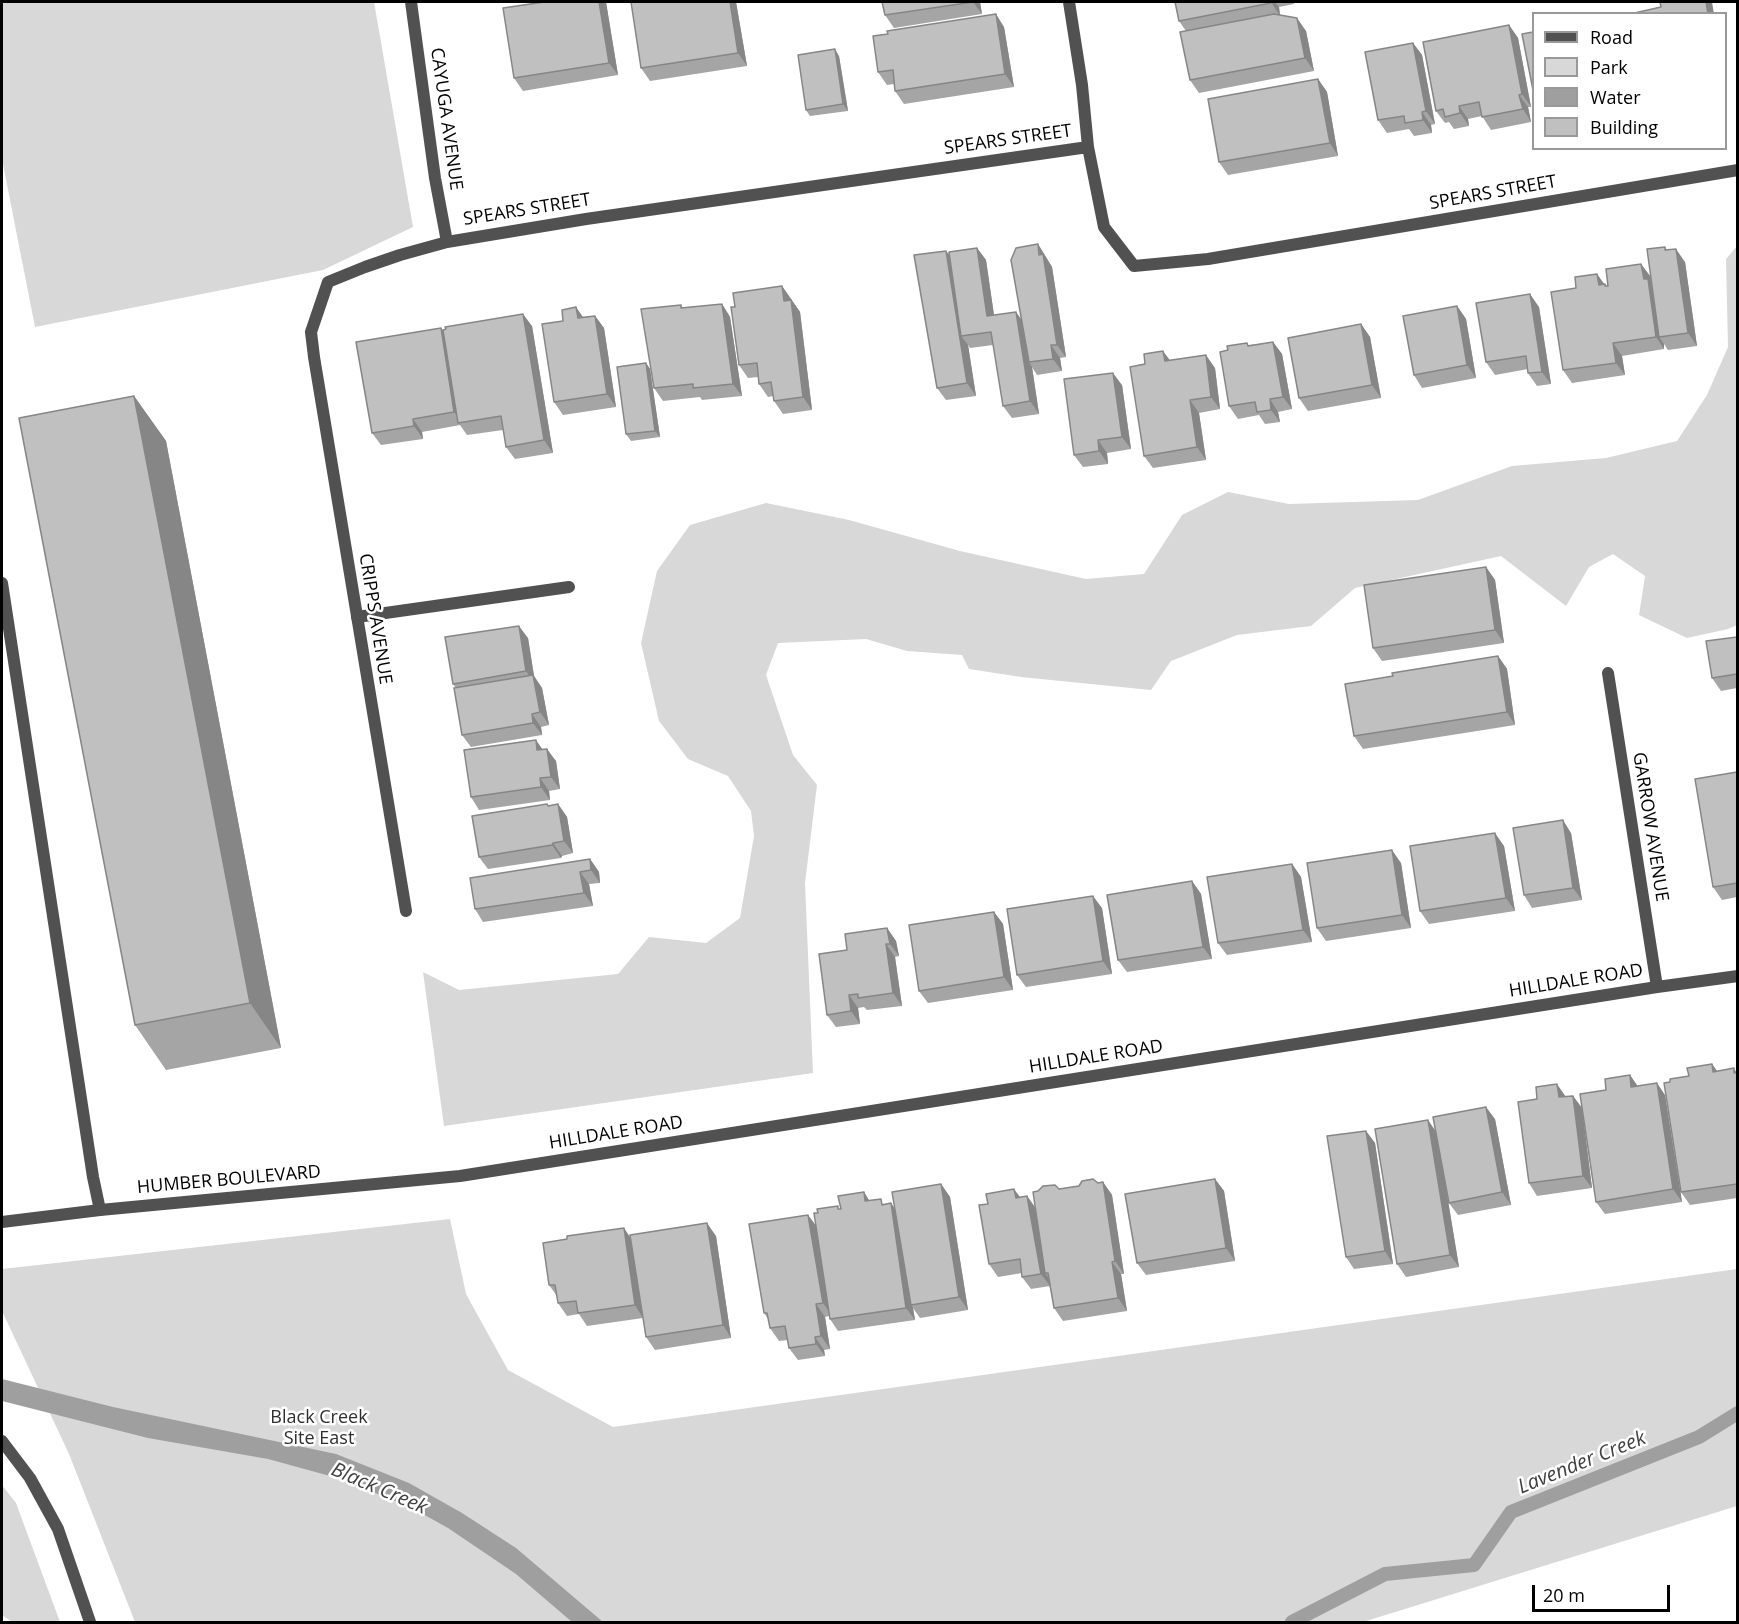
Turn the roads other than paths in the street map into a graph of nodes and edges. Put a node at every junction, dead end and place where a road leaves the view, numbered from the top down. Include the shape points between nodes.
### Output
1 (411, 2) edge
2 (1069, 2) edge
3 (1088, 147) junction
4 (1737, 170) edge
5 (447, 242) junction
6 (311, 332) joint
7 (2, 583) edge
8 (569, 587) dead end
9 (357, 617) junction
10 (1608, 673) dead end
11 (406, 911) dead end
12 (1737, 976) edge
13 (1657, 987) junction
14 (460, 1176) joint
15 (100, 1210) junction
16 (2, 1222) edge
17 (4, 1444) edge
18 (90, 1623) edge

1 - 5 street, CAYUGA AVENUE
2 - 3 street
3 - 4 street, SPEARS STREET via 1104,227 1134,266 1208,259
3 - 5 street, SPEARS STREET
5 - 6 street, SPEARS STREET via 328,282
6 - 9 street, CRIPPS AVENUE
7 - 15 street
8 - 9 street
9 - 11 street, CRIPPS AVENUE
10 - 13 street, GARROW AVENUE
12 - 13 street, HILLDALE ROAD
13 - 14 street, HILLDALE ROAD
14 - 15 street, HUMBER BOULEVARD
15 - 16 street, HUMBER BOULEVARD
17 - 18 street via 30,1478 58,1529

